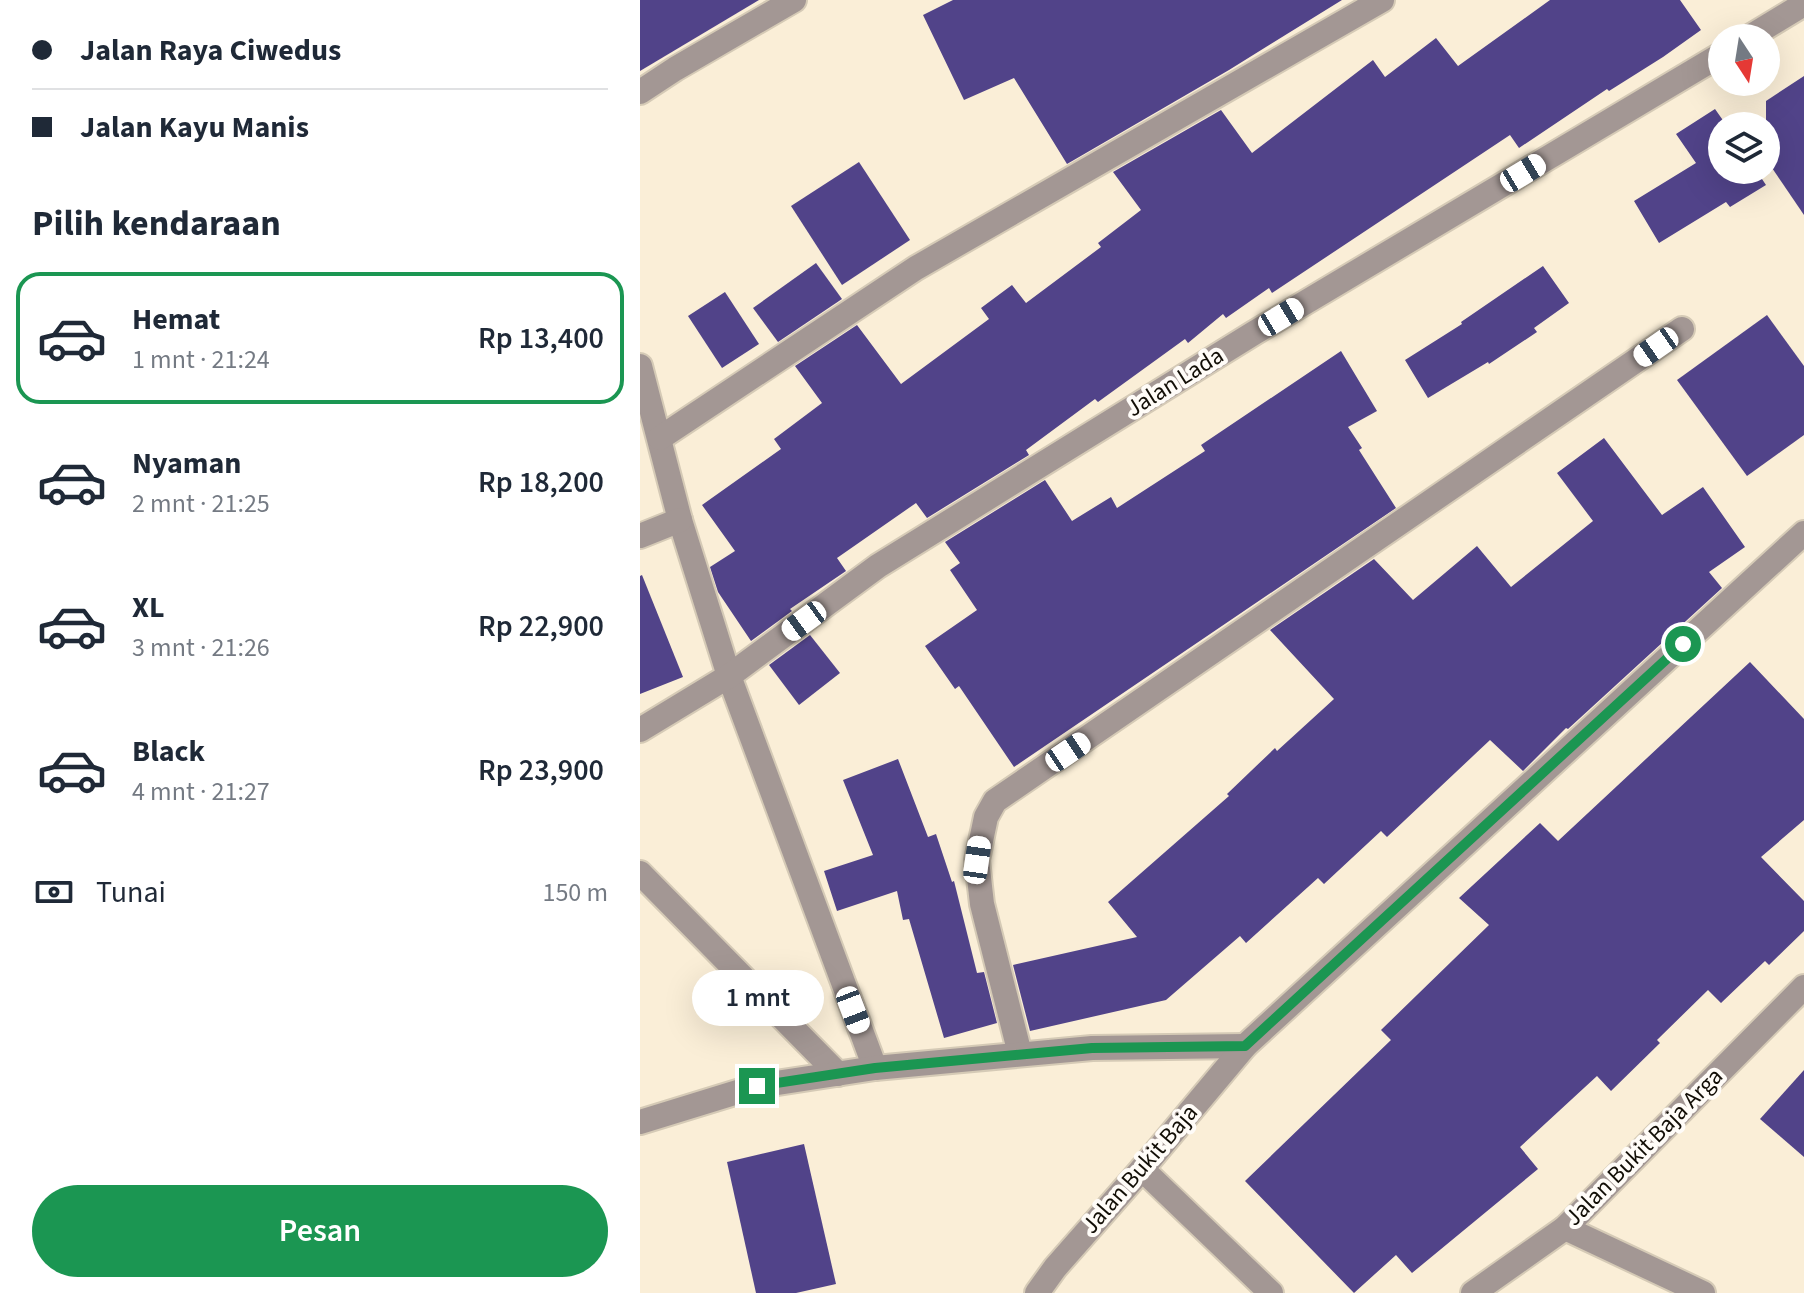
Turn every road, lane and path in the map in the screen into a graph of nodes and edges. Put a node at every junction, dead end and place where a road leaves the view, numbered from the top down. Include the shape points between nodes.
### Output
1 (794, 0) edge
2 (1382, 0) edge
3 (1804, 4) edge
4 (1771, 24) edge
5 (1708, 62) edge
6 (640, 92) edge
7 (1682, 329) dead end
8 (640, 366) edge
9 (660, 438) junction
10 (680, 520) junction
11 (1804, 533) edge
12 (640, 536) edge
13 (729, 676) junction
14 (640, 730) edge
15 (640, 873) edge
16 (1804, 987) edge
17 (1245, 1046) junction
18 (1020, 1054) junction
19 (875, 1068) junction
20 (838, 1074) junction
21 (640, 1122) edge
22 (1142, 1169) junction
23 (1565, 1228) junction
24 (1037, 1293) edge
25 (1271, 1293) edge
26 (1473, 1293) edge
27 (1703, 1293) edge

1 - 6 street
2 - 9 street via 916,268
3 - 4 street
5 - 13 street, Jalan Lada via 892,557
7 - 18 street via 995,801 981,832 977,860 982,904
8 - 9 street
9 - 10 street
10 - 12 street
10 - 13 street
11 - 17 street, Jalan Bukit Baja
13 - 14 street, Jalan Lada
13 - 19 street
15 - 20 street
16 - 23 street, Jalan Bukit Baja Arga
17 - 18 street
17 - 22 street, Jalan Bukit Baja
18 - 19 street
19 - 20 street
20 - 21 street via 757,1086
22 - 24 street, Jalan Bukit Baja
22 - 25 street
23 - 26 street, Jalan Bukit Baja Arga
23 - 27 street

